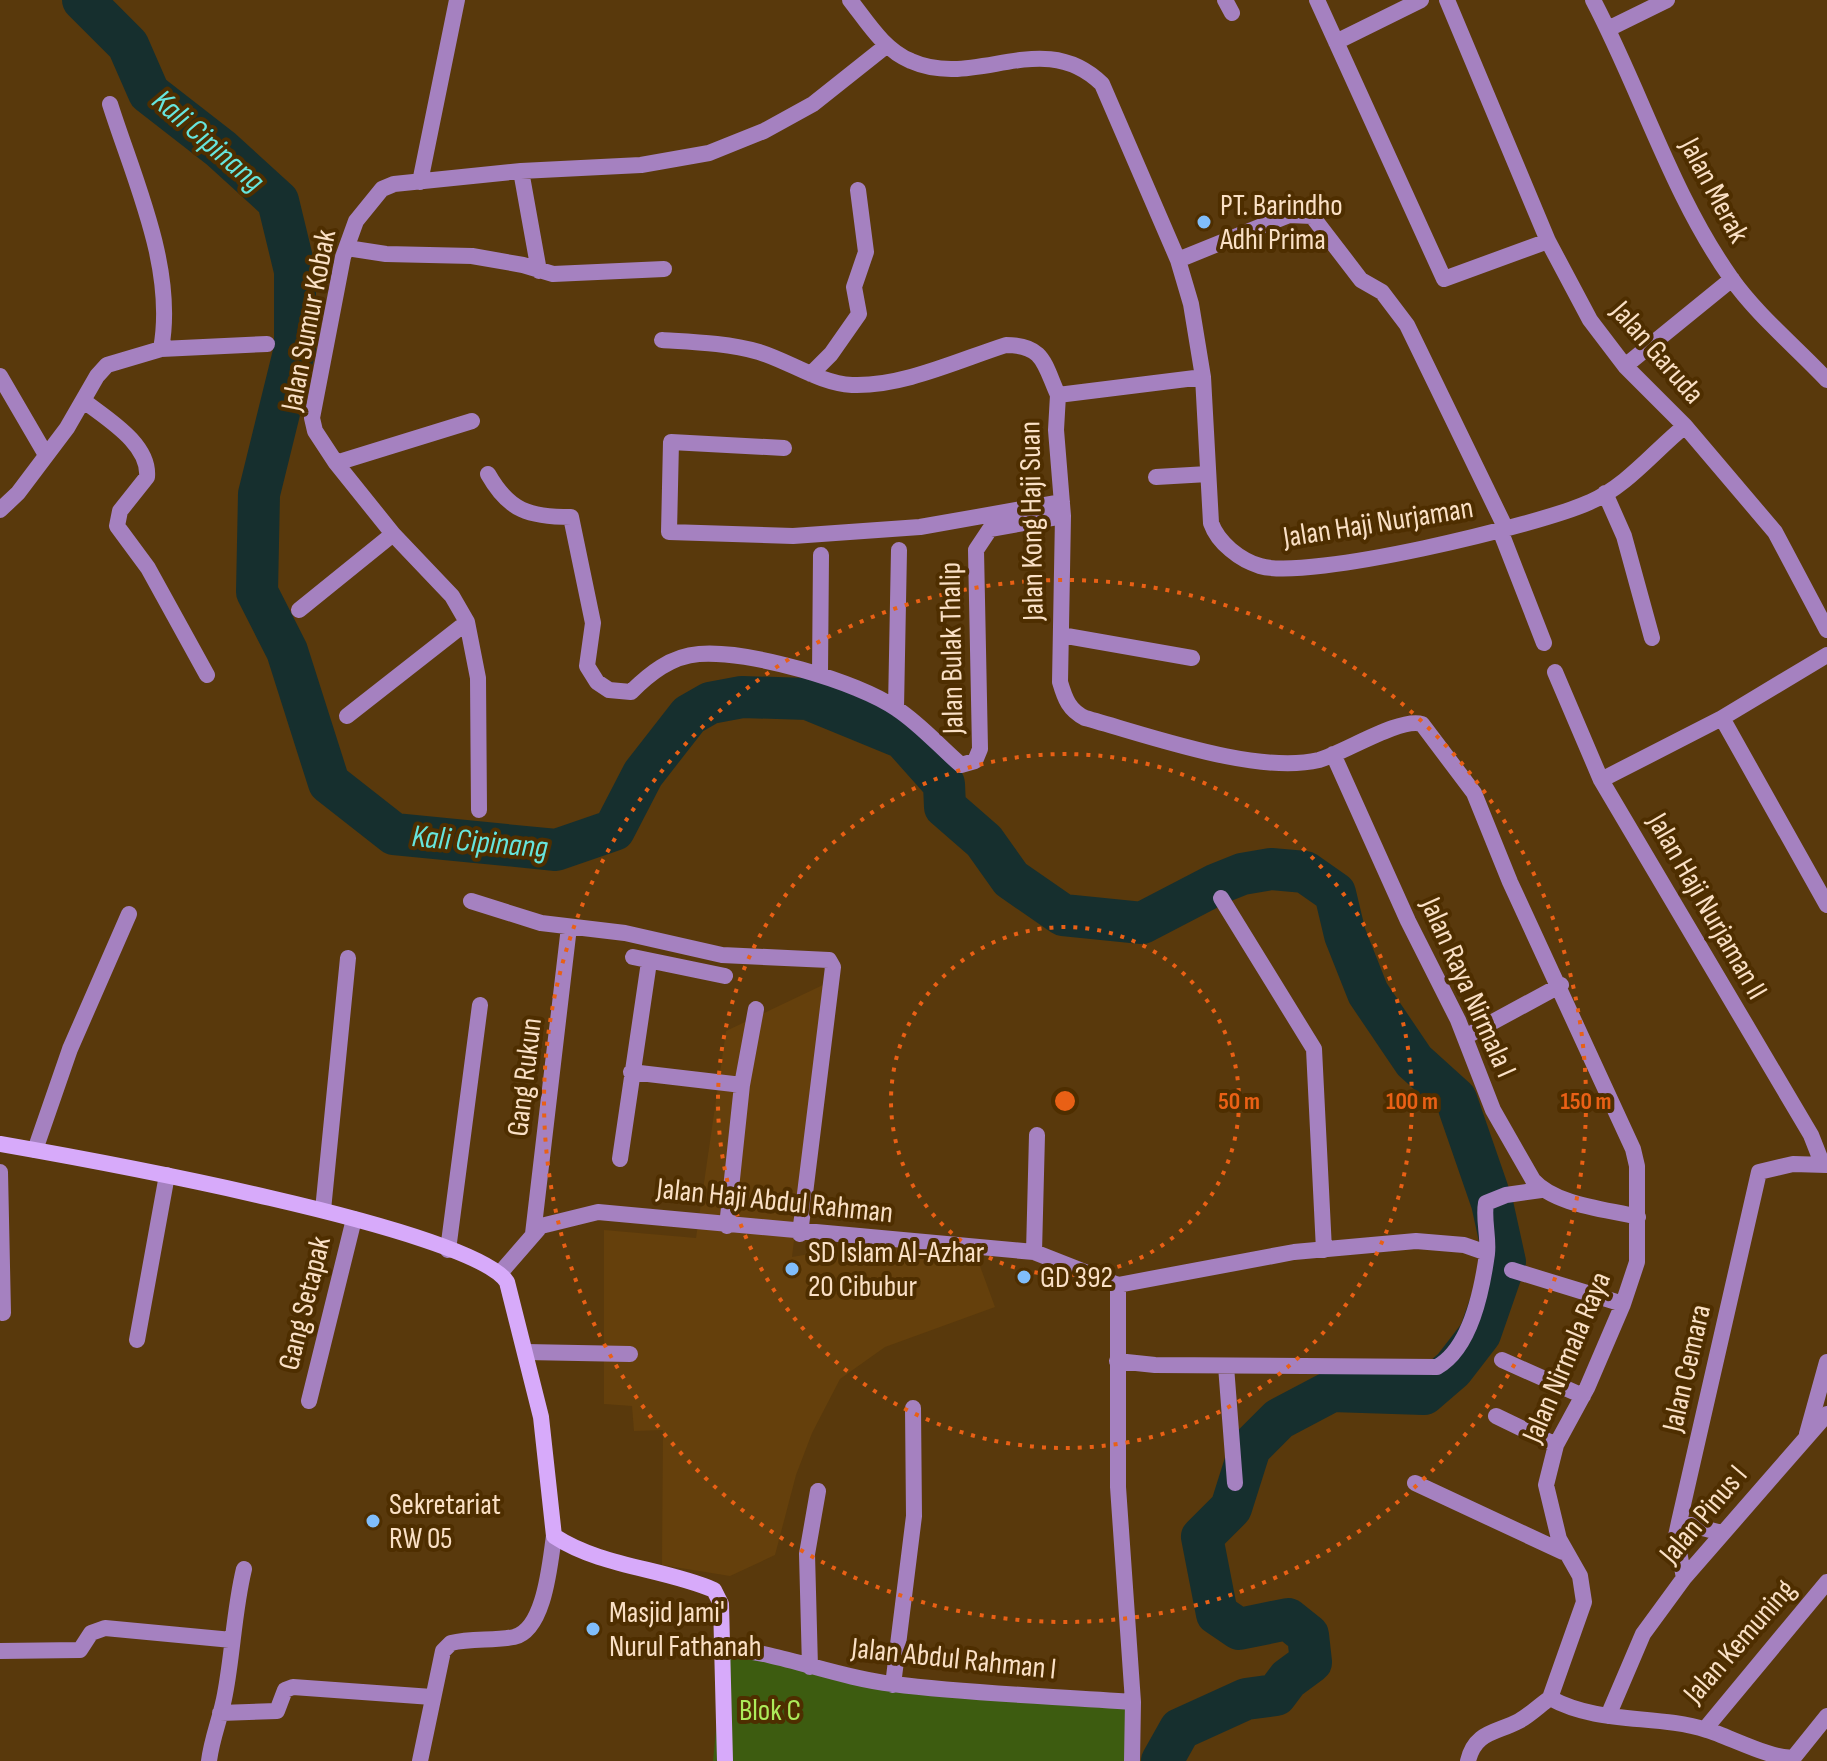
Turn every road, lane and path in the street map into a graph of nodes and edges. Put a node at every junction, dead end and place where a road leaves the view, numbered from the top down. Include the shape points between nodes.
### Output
1 (457, 0) edge
2 (850, 0) edge
3 (1317, 0) edge
4 (1421, 0) edge
5 (1447, 0) edge
6 (1593, 0) edge
7 (1667, 0) edge
8 (1608, 29) junction
9 (1336, 42) junction
10 (886, 46) junction
11 (110, 104) dead end
12 (521, 171) junction
13 (420, 182) junction
14 (858, 190) dead end
15 (1548, 241) junction
16 (347, 248) junction
17 (1178, 260) junction
18 (664, 269) dead end
19 (539, 271) junction
20 (1732, 279) junction
21 (662, 340) dead end
22 (267, 344) dead end
23 (161, 349) junction
24 (1625, 366) junction
25 (811, 374) junction
26 (0, 376) edge
27 (1203, 377) junction
28 (1827, 380) edge
29 (1058, 395) junction
30 (84, 401) junction
31 (472, 421) dead end
32 (1685, 426) junction
33 (784, 448) dead end
34 (46, 455) junction
35 (336, 463) junction
36 (488, 474) dead end
37 (1208, 474) junction
38 (1156, 477) dead end
39 (1605, 493) junction
40 (1063, 509) junction
41 (0, 510) edge
42 (1503, 530) junction
43 (393, 534) junction
44 (899, 550) dead end
45 (821, 555) dead end
46 (299, 610) dead end
47 (467, 622) junction
48 (1827, 630) edge
49 (1061, 635) junction
50 (1652, 638) dead end
51 (1544, 643) dead end
52 (1827, 655) edge
53 (1192, 658) dead end
54 (1555, 672) dead end
55 (820, 674) junction
56 (207, 675) dead end
57 (1064, 696) joint
58 (896, 708) junction
59 (347, 716) dead end
60 (1722, 718) junction
61 (1333, 754) junction
62 (1601, 780) junction
63 (479, 810) dead end
64 (1221, 898) dead end
65 (471, 901) dead end
66 (1827, 905) edge
67 (129, 914) dead end
68 (569, 927) junction
69 (348, 958) dead end
70 (725, 976) dead end
71 (1561, 985) junction
72 (480, 1005) dead end
73 (756, 1009) dead end
74 (1465, 1037) junction
75 (631, 1072) junction
76 (742, 1085) junction
77 (1037, 1135) dead end
78 (0, 1144) edge
79 (35, 1150) junction
80 (620, 1159) dead end
81 (1825, 1164) edge
82 (0, 1172) edge
83 (167, 1175) junction
84 (1541, 1190) junction
85 (323, 1210) junction
86 (1638, 1217) junction
87 (354, 1219) junction
88 (727, 1226) junction
89 (533, 1234) junction
90 (800, 1234) junction
91 (448, 1250) junction
92 (1324, 1250) junction
93 (1034, 1252) junction
94 (1487, 1253) junction
95 (1512, 1270) dead end
96 (501, 1272) junction
97 (1118, 1285) junction
98 (1623, 1304) junction
99 (3, 1313) dead end
100 (137, 1340) dead end
101 (526, 1352) junction
102 (630, 1354) dead end
103 (1502, 1360) dead end
104 (1117, 1361) junction
105 (1827, 1362) edge
106 (1226, 1366) junction
107 (1823, 1391) edge
108 (1583, 1396) junction
109 (309, 1401) dead end
110 (913, 1408) dead end
111 (1827, 1414) edge
112 (1496, 1416) dead end
113 (1805, 1439) junction
114 (1556, 1445) junction
115 (1235, 1483) dead end
116 (1415, 1483) dead end
117 (818, 1491) dead end
118 (1679, 1522) junction
119 (1722, 1533) junction
120 (554, 1536) junction
121 (1563, 1552) junction
122 (244, 1569) dead end
123 (1684, 1578) junction
124 (1827, 1582) edge
125 (232, 1640) junction
126 (724, 1648) junction
127 (0, 1651) edge
128 (810, 1667) junction
129 (893, 1685) junction
130 (432, 1697) junction
131 (1550, 1698) junction
132 (1133, 1702) junction
133 (220, 1713) junction
134 (1608, 1716) junction
135 (1827, 1716) edge
136 (1705, 1729) junction
137 (209, 1761) edge
138 (420, 1761) edge
139 (725, 1761) edge
140 (1132, 1761) edge
141 (1468, 1761) edge

1 - 13 street
2 - 10 street
3 - 9 street
4 - 9 street
5 - 15 street, Jalan Garuda
6 - 8 street, Jalan Merak
7 - 8 street
8 - 20 street, Jalan Merak via 1689,206
9 - 15 street via 1444,279
10 - 12 street, Jalan Sumur Kobak via 813,104 709,153 641,165
10 - 17 street, Jalan Haji Nurjaman via 912,62 946,69 1042,59 1065,59 1083,67 1110,95
11 - 23 street via 164,294
12 - 13 street, Jalan Sumur Kobak
12 - 19 street
13 - 16 street, Jalan Sumur Kobak via 382,189 356,221
14 - 25 street via 866,252 854,289 859,314
15 - 24 street, Jalan Garuda via 1590,320
16 - 19 street via 472,256
16 - 35 street, Jalan Sumur Kobak via 312,410 315,431
17 - 27 street, Jalan Haji Nurjaman
17 - 42 street via 1289,215 1312,216 1361,280 1382,292 1407,325
18 - 19 street
20 - 24 street
20 - 28 street, Jalan Merak
21 - 25 street via 739,347
22 - 23 street
23 - 30 street via 107,365
24 - 32 street, Jalan Garuda
25 - 29 street via 834,383 870,384 1006,345 1025,345 1035,348
26 - 34 street
27 - 29 street, Jalan Kong Haji Suan
27 - 37 street, Jalan Haji Nurjaman
29 - 40 street, Jalan Kong Haji Suan
30 - 34 street
30 - 56 street via 144,456 147,477 120,511 117,526 148,568
31 - 35 street
32 - 39 street, Jalan Haji Nurjaman
32 - 48 street, Jalan Garuda via 1775,532
33 - 40 street via 671,442 669,532 793,536
34 - 41 street
35 - 43 street, Jalan Sumur Kobak
36 - 55 street via 502,497 521,509 543,517 571,517 593,623 587,666 609,690 631,692 654,669 698,654
37 - 38 street
37 - 42 street, Jalan Haji Nurjaman via 1215,534 1261,567 1332,564
39 - 42 street, Jalan Haji Nurjaman
39 - 50 street via 1624,536
40 - 49 street, Jalan Kong Haji Suan
40 - 58 street, Jalan Bulak Thalip via 990,529 976,550 980,749 975,761 961,765
42 - 51 street
43 - 46 street
43 - 47 street, Jalan Sumur Kobak via 452,596
44 - 58 street
45 - 55 street
47 - 59 street
47 - 63 street, Jalan Sumur Kobak via 478,678
49 - 53 street
49 - 57 street, Jalan Kong Haji Suan
52 - 60 street
54 - 62 street, Jalan Haji Nurjaman II
55 - 58 street
57 - 61 street, Jalan Nirmala Raya via 1073,712 1085,718 1227,756 1287,764
60 - 62 street
60 - 66 street
61 - 71 street, Jalan Nirmala Raya via 1405,725 1419,722 1426,728 1474,793
61 - 74 street, Jalan Raya Nirmala I
62 - 81 street, Jalan Haji Nurjaman II
64 - 92 street via 1314,1049
65 - 68 street
67 - 79 street via 70,1049
68 - 89 street, Gang Rukun
68 - 90 street via 625,933 722,955 824,958 832,963
69 - 85 street
70 - 75 street via 641,960
71 - 74 street
71 - 86 street, Jalan Nirmala Raya via 1633,1149
72 - 91 street
73 - 76 street
74 - 84 street, Jalan Raya Nirmala I via 1493,1110
75 - 76 street
75 - 80 street
76 - 88 street
77 - 93 street
78 - 79 street
79 - 83 street
81 - 118 street, Jalan Cemara via 1759,1172
82 - 99 street
83 - 85 street
83 - 100 street
84 - 86 street
84 - 94 street via 1486,1203
85 - 87 street
86 - 98 street, Jalan Nirmala Raya via 1637,1262
87 - 91 street
87 - 109 street, Gang Setapak
88 - 89 street, Jalan Haji Abdul Rahman via 598,1212 550,1223
88 - 90 street, Jalan Haji Abdul Rahman
89 - 96 street, Jalan Haji Abdul Rahman
90 - 93 street, Jalan Haji Abdul Rahman
91 - 96 street
92 - 94 street via 1439,1241
92 - 97 street
93 - 97 street, Jalan Haji Abdul Rahman
94 - 106 street via 1459,1350 1437,1367
95 - 98 street
96 - 101 street
97 - 104 street
98 - 108 street, Jalan Nirmala Raya
101 - 102 street
101 - 120 street via 541,1417
103 - 108 street
104 - 106 street
104 - 132 street via 1118,1487
105 - 107 street
106 - 115 street
107 - 113 street
108 - 114 street, Jalan Nirmala Raya
110 - 129 street via 914,1516
111 - 113 street, Jalan Pinus I
112 - 114 street
113 - 119 street, Jalan Pinus I
114 - 121 street, Jalan Nirmala Raya via 1546,1485
116 - 121 street
117 - 128 street via 807,1554
118 - 119 street
118 - 123 street, Jalan Cemara via 1676,1536
119 - 123 street, Jalan Pinus I
120 - 126 street via 572,1548 685,1577 714,1590 721,1604
120 - 130 street via 537,1618 528,1630 516,1637 451,1643 443,1651
121 - 131 street, Jalan Nirmala Raya via 1580,1576 1584,1602
122 - 125 street
123 - 134 street, Jalan Pinus I via 1643,1634
124 - 136 street, Jalan Kemuning
125 - 127 street via 105,1628 91,1633 80,1650
125 - 133 street
126 - 128 street, Jalan Abdul Rahman I via 765,1652
126 - 139 street
128 - 129 street, Jalan Abdul Rahman I
129 - 132 street, Jalan Abdul Rahman I
130 - 133 street via 293,1687 285,1690 277,1711
130 - 138 street
131 - 134 street, Jalan Kemuning
131 - 141 street via 1518,1722 1482,1736
132 - 140 street
133 - 137 street
134 - 136 street, Jalan Kemuning
135 - 136 street via 1787,1759

